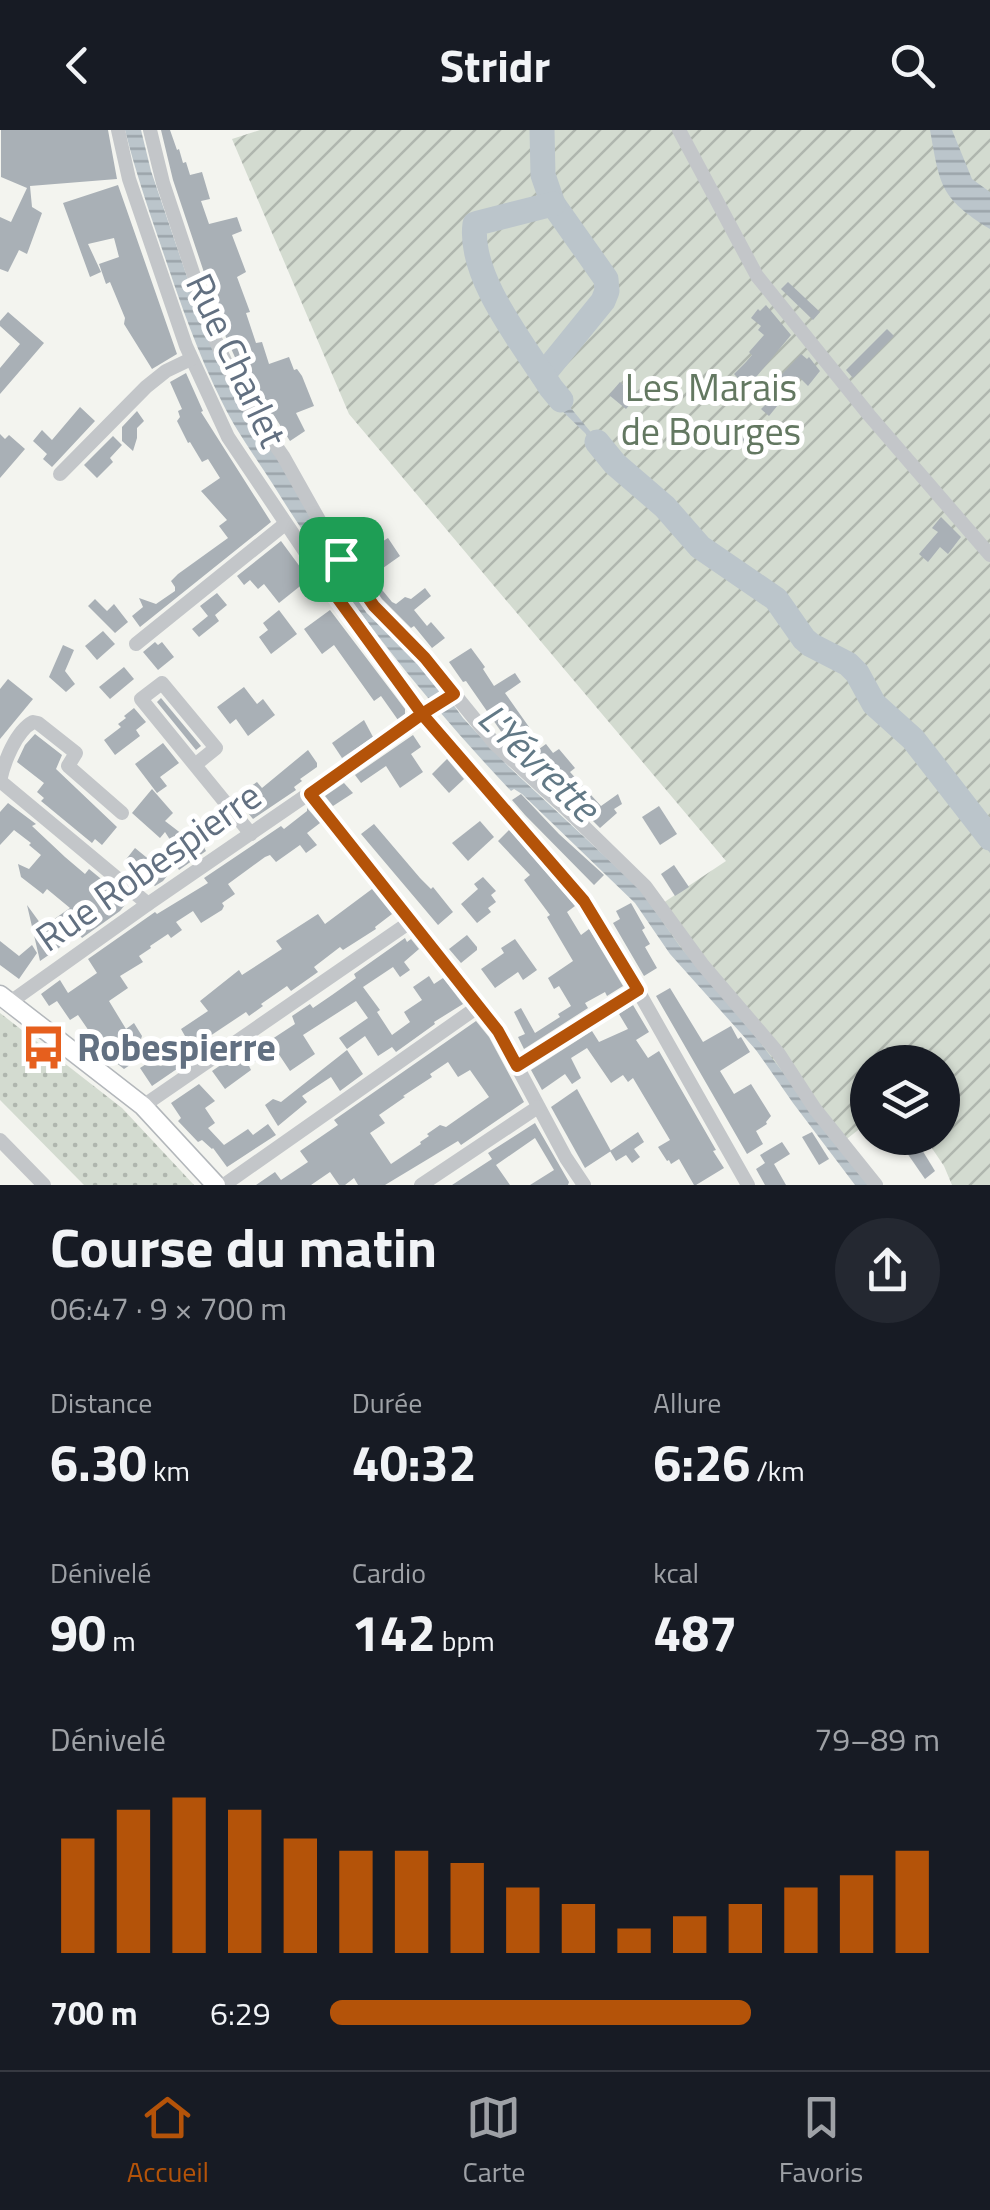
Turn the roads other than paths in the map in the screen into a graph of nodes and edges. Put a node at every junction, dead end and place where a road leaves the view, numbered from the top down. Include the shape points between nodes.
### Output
1 (118, 130) edge
2 (150, 130) edge
3 (679, 130) edge
4 (192, 359) junction
5 (60, 474) dead end
6 (285, 524) junction
7 (990, 555) edge
8 (340, 560) junction
9 (322, 572) junction
10 (136, 644) dead end
11 (452, 695) junction
12 (427, 711) junction
13 (195, 766) junction
14 (0, 781) edge
15 (310, 794) junction
16 (122, 813) dead end
17 (250, 834) junction
18 (148, 904) junction
19 (410, 922) junction
20 (638, 990) junction
21 (5, 999) edge
22 (479, 1006) junction
23 (517, 1066) junction
24 (144, 1106) junction
25 (538, 1107) junction
26 (0, 1140) edge
27 (581, 1184) edge
28 (44, 1185) edge
29 (216, 1185) edge
30 (224, 1185) edge
31 (421, 1185) edge
32 (748, 1185) edge
33 (876, 1185) edge

1 - 4 street, Rue Charlet
2 - 8 street via 215,339 242,398 284,456
3 - 7 street via 756,276
4 - 5 street via 146,387
4 - 6 street, Rue Charlet via 228,436
6 - 9 street, Rue Charlet
6 - 10 street
8 - 9 street
8 - 11 street
9 - 12 street, Rue Charlet
11 - 12 street, Rue Robespierre
11 - 33 street via 645,886
12 - 15 street, Rue Robespierre
12 - 20 street, Rue Charlet via 584,901
13 - 13 street via 216,748 162,683 141,699
13 - 17 street
14 - 16 street via 23,727 38,723 76,753 68,766
14 - 18 street
15 - 17 street, Rue Robespierre
15 - 19 street
17 - 18 street, Rue Robespierre
18 - 21 street, Rue Robespierre
19 - 22 street
19 - 24 street
20 - 23 street
20 - 32 street, Rue Charlet
21 - 24 main road
22 - 23 street
22 - 30 street
23 - 25 street
24 - 29 main road
25 - 27 street
25 - 31 street
26 - 28 street

